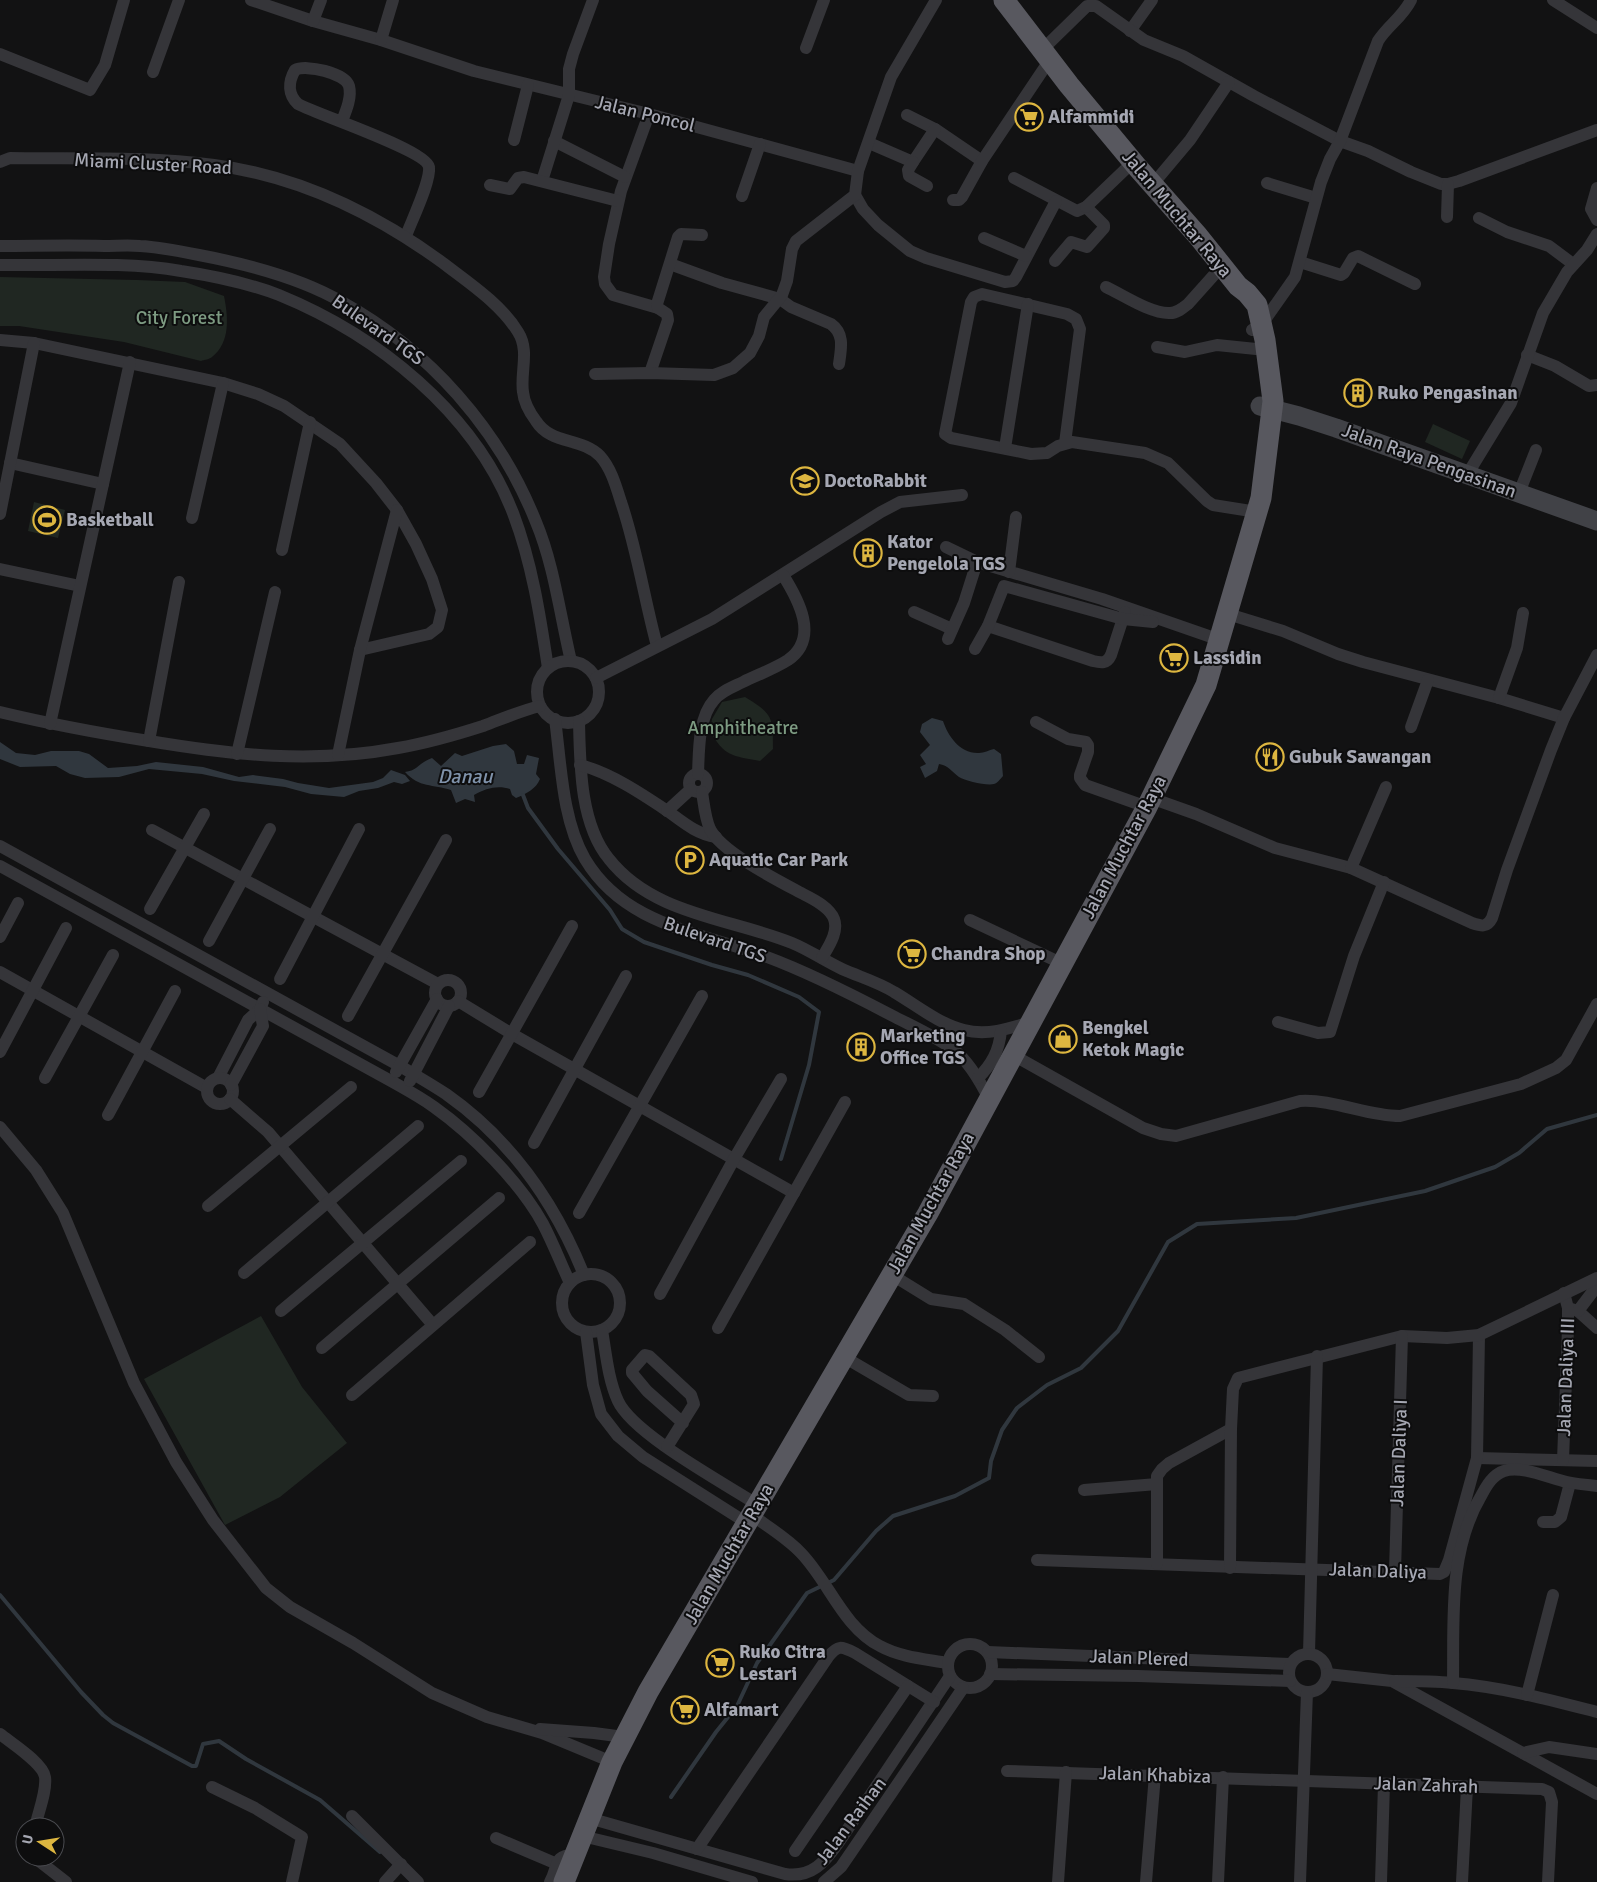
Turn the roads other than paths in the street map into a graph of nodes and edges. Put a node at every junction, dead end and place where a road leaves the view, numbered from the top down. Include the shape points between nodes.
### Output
1 (124, 0) edge
2 (179, 0) edge
3 (251, 0) edge
4 (321, 0) edge
5 (393, 0) edge
6 (593, 0) edge
7 (824, 0) edge
8 (936, 0) edge
9 (1004, 0) edge
10 (1152, 0) edge
11 (1411, 0) edge
12 (1553, 0) edge
13 (313, 21) junction
14 (1597, 28) edge
15 (1130, 31) junction
16 (381, 40) junction
17 (806, 48) dead end
18 (0, 54) edge
19 (1046, 55) junction
20 (153, 72) dead end
21 (1229, 82) junction
22 (528, 85) junction
23 (569, 95) junction
24 (649, 114) junction
25 (907, 115) dead end
26 (342, 121) junction
27 (935, 129) junction
28 (1597, 130) edge
29 (514, 140) dead end
30 (554, 141) junction
31 (1340, 141) junction
32 (869, 143) junction
33 (760, 144) junction
34 (982, 161) junction
35 (0, 162) edge
36 (913, 162) junction
37 (1133, 162) junction
38 (858, 171) junction
39 (625, 178) junction
40 (1014, 178) dead end
41 (542, 181) junction
42 (1267, 183) dead end
43 (1153, 184) junction
44 (1448, 184) junction
45 (490, 185) dead end
46 (927, 186) dead end
47 (1597, 188) edge
48 (856, 195) junction
49 (742, 196) dead end
50 (1316, 198) junction
51 (953, 200) dead end
52 (618, 201) junction
53 (1056, 201) junction
54 (1086, 207) junction
55 (1447, 217) dead end
56 (1479, 218) dead end
57 (1596, 218) edge
58 (1597, 234) edge
59 (702, 235) dead end
60 (406, 236) junction
61 (984, 238) dead end
62 (0, 246) edge
63 (1026, 256) junction
64 (230, 261) junction
65 (1055, 262) dead end
66 (1300, 262) junction
67 (670, 264) junction
68 (1573, 264) junction
69 (0, 266) edge
70 (1222, 266) junction
71 (225, 279) junction
72 (1415, 284) dead end
73 (1106, 287) dead end
74 (780, 299) junction
75 (1028, 304) junction
76 (658, 308) junction
77 (1256, 334) junction
78 (0, 340) edge
79 (34, 343) junction
80 (1157, 347) dead end
81 (1527, 355) junction
82 (130, 362) junction
83 (839, 364) dead end
84 (650, 372) junction
85 (595, 374) dead end
86 (223, 383) junction
87 (1597, 385) edge
88 (1267, 407) junction
89 (310, 422) junction
90 (1065, 443) junction
91 (1004, 448) junction
92 (1536, 450) dead end
93 (10, 463) junction
94 (1467, 476) junction
95 (104, 484) junction
96 (1519, 494) junction
97 (962, 496) dead end
98 (1257, 509) junction
99 (397, 510) junction
100 (0, 514) edge
101 (1016, 517) dead end
102 (192, 518) dead end
103 (1597, 521) edge
104 (946, 547) dead end
105 (282, 550) dead end
106 (977, 562) junction
107 (0, 569) edge
108 (1009, 572) junction
109 (783, 575) junction
110 (179, 582) dead end
111 (80, 586) junction
112 (275, 592) dead end
113 (914, 612) dead end
114 (1125, 613) junction
115 (1228, 614) junction
116 (1523, 614) dead end
117 (988, 626) junction
118 (1220, 640) junction
119 (657, 646) junction
120 (975, 649) dead end
121 (360, 650) junction
122 (1597, 655) edge
123 (571, 661) junction
124 (548, 668) junction
125 (596, 678) junction
126 (1428, 680) junction
127 (1499, 698) junction
128 (540, 706) junction
129 (0, 712) edge
130 (1564, 718) junction
131 (555, 719) junction
132 (579, 721) junction
133 (1036, 722) dead end
134 (50, 724) junction
135 (1411, 727) dead end
136 (149, 741) junction
137 (238, 754) junction
138 (338, 755) junction
139 (580, 765) junction
140 (1386, 787) dead end
141 (696, 791) junction
142 (1149, 803) junction
143 (668, 811) junction
144 (204, 814) dead end
145 (270, 829) dead end
146 (359, 829) dead end
147 (152, 830) dead end
148 (716, 837) junction
149 (446, 840) dead end
150 (0, 846) edge
151 (185, 847) junction
152 (0, 866) edge
153 (1351, 868) junction
154 (243, 878) junction
155 (1384, 882) junction
156 (18, 903) dead end
157 (150, 909) dead end
158 (313, 916) junction
159 (970, 920) dead end
160 (572, 926) dead end
161 (66, 928) dead end
162 (0, 937) edge
163 (208, 941) dead end
164 (383, 954) junction
165 (114, 955) dead end
166 (822, 958) junction
167 (1063, 964) junction
168 (0, 972) edge
169 (626, 976) dead end
170 (280, 979) dead end
171 (870, 980) junction
172 (438, 984) junction
173 (33, 990) junction
174 (175, 991) dead end
175 (268, 993) junction
176 (702, 996) dead end
177 (437, 999) junction
178 (862, 1000) junction
179 (454, 1004) junction
180 (913, 1004) junction
181 (1597, 1004) edge
182 (260, 1009) junction
183 (80, 1015) junction
184 (348, 1016) dead end
185 (902, 1020) junction
186 (1030, 1022) junction
187 (1278, 1022) dead end
188 (965, 1031) junction
189 (1001, 1031) junction
190 (512, 1034) junction
191 (955, 1051) junction
192 (0, 1052) edge
193 (143, 1052) junction
194 (1012, 1055) junction
195 (400, 1066) junction
196 (574, 1069) junction
197 (413, 1074) junction
198 (45, 1078) dead end
199 (218, 1078) junction
200 (978, 1078) junction
201 (781, 1079) dead end
202 (391, 1080) junction
203 (231, 1085) junction
204 (351, 1086) dead end
205 (207, 1088) junction
206 (405, 1089) junction
207 (479, 1092) dead end
208 (230, 1099) junction
209 (989, 1099) junction
210 (845, 1102) dead end
211 (640, 1106) junction
212 (108, 1115) dead end
213 (0, 1126) edge
214 (418, 1126) dead end
215 (534, 1143) dead end
216 (280, 1146) junction
217 (734, 1159) junction
218 (461, 1161) dead end
219 (794, 1193) junction
220 (499, 1198) dead end
221 (328, 1202) junction
222 (208, 1206) dead end
223 (579, 1213) dead end
224 (530, 1242) dead end
225 (362, 1243) junction
226 (244, 1273) dead end
227 (584, 1275) junction
228 (892, 1275) junction
229 (1597, 1278) edge
230 (398, 1284) junction
231 (570, 1284) junction
232 (1597, 1286) edge
233 (1564, 1293) junction
234 (660, 1294) dead end
235 (1573, 1310) junction
236 (281, 1311) dead end
237 (433, 1325) junction
238 (718, 1328) dead end
239 (1597, 1328) edge
240 (602, 1330) junction
241 (586, 1332) junction
242 (1480, 1335) junction
243 (1402, 1336) junction
244 (322, 1348) dead end
245 (1317, 1356) junction
246 (844, 1357) junction
247 (1039, 1357) dead end
248 (352, 1395) dead end
249 (933, 1396) dead end
250 (683, 1423) junction
251 (1231, 1429) junction
252 (667, 1447) junction
253 (1477, 1458) junction
254 (1563, 1460) junction
255 (1597, 1461) edge
256 (1570, 1482) junction
257 (1157, 1484) junction
258 (1597, 1486) edge
259 (1084, 1490) dead end
260 (752, 1514) junction
261 (1543, 1522) dead end
262 (1037, 1560) dead end
263 (1157, 1564) junction
264 (1230, 1568) junction
265 (1311, 1569) junction
266 (1395, 1571) junction
267 (1553, 1596) dead end
268 (988, 1652) junction
269 (1309, 1653) junction
270 (1138, 1658) junction
271 (947, 1663) junction
272 (1290, 1664) junction
273 (990, 1674) junction
274 (1327, 1674) junction
275 (950, 1676) junction
276 (1138, 1676) junction
277 (1290, 1681) junction
278 (1392, 1681) junction
279 (1453, 1683) junction
280 (908, 1686) junction
281 (964, 1688) junction
282 (1307, 1692) junction
283 (1527, 1695) junction
284 (934, 1702) junction
285 (1597, 1712) edge
286 (528, 1728) junction
287 (594, 1732) junction
288 (0, 1734) edge
289 (624, 1737) junction
290 (1523, 1753) junction
291 (588, 1754) junction
292 (1597, 1754) edge
293 (612, 1762) junction
294 (1007, 1771) dead end
295 (1066, 1772) junction
296 (1155, 1775) junction
297 (1223, 1778) junction
298 (1303, 1780) junction
299 (1384, 1784) junction
300 (1467, 1786) junction
301 (212, 1787) dead end
302 (1597, 1794) edge
303 (352, 1816) dead end
304 (37, 1817) edge
305 (854, 1820) junction
306 (867, 1829) junction
307 (496, 1838) dead end
308 (697, 1849) junction
309 (795, 1851) dead end
310 (569, 1859) edge
311 (734, 1860) junction
312 (395, 1871) edge
313 (729, 1875) junction
314 (48, 1877) edge
315 (66, 1882) edge
316 (292, 1882) edge
317 (418, 1882) edge
318 (752, 1882) edge
319 (824, 1882) edge
320 (1058, 1882) edge
321 (1146, 1882) edge
322 (1218, 1882) edge
323 (1300, 1882) edge
324 (1381, 1882) edge
325 (1462, 1882) edge
326 (1548, 1882) edge

1 - 18 street via 105,64 90,90
2 - 20 street
3 - 13 street, Jalan Poncol
4 - 13 street
5 - 16 street
6 - 23 street via 569,69
7 - 17 street
8 - 32 street via 894,71
9 - 19 highway, Jalan Muchtar Raya
10 - 15 street
11 - 31 street via 1378,41
12 - 14 street
13 - 16 street, Jalan Poncol
15 - 19 street via 1096,6 1089,6
15 - 21 street
16 - 22 street, Jalan Poncol via 457,66
19 - 34 street
19 - 37 highway, Jalan Muchtar Raya
21 - 31 street
21 - 43 street via 1190,140
22 - 23 street, Jalan Poncol
22 - 29 street
23 - 24 street, Jalan Poncol
23 - 30 street
24 - 33 street, Jalan Poncol
24 - 39 street
25 - 27 street
26 - 26 street via 293,100 290,84 295,70 310,68 335,74 346,81 349,98
26 - 60 street via 408,151 428,164 427,179
27 - 34 street
27 - 36 street
28 - 44 street
30 - 39 street
30 - 41 street
31 - 44 street via 1368,150 1423,177
31 - 50 street
32 - 36 street
32 - 38 street
33 - 38 street, Jalan Poncol
33 - 49 street
34 - 51 street via 962,197
35 - 60 street, Miami Cluster Road via 10,158 151,160 232,168 288,182 346,204
36 - 46 street via 908,170 909,176
37 - 43 highway, Jalan Muchtar Raya
37 - 54 street
38 - 48 street
39 - 52 street
40 - 53 street
41 - 45 street via 520,177 510,189
41 - 52 street
42 - 50 street
43 - 70 highway, Jalan Muchtar Raya
44 - 55 street
47 - 57 street via 1591,209
48 - 63 street via 878,226 910,251 926,258 1004,282 1013,281
48 - 74 street via 796,241
50 - 66 street
52 - 76 street via 605,284 613,295
53 - 54 street via 1078,211
53 - 63 street
54 - 65 street via 1104,228 1087,247 1071,242
56 - 68 street via 1507,232 1549,246
58 - 68 street
59 - 67 street via 680,234
60 - 119 street, Miami Cluster Road via 484,296 520,334 524,356 523,394 541,428 552,436 591,448 604,461 630,529
61 - 63 street
62 - 64 street, Bulevard TGS via 140,246
64 - 71 street
64 - 123 street, Bulevard TGS via 293,280 343,302 409,347 461,399 502,454 537,523 554,581
66 - 72 street via 1341,275 1358,256
66 - 77 street via 1289,287
67 - 74 street
67 - 76 street
68 - 81 street via 1543,313
69 - 71 street, Bulevard TGS via 141,267 181,270
70 - 73 street via 1188,304 1170,313 1155,311
70 - 77 highway, Jalan Muchtar Raya via 1257,305
71 - 124 street, Bulevard TGS via 278,295 352,332 416,378 442,404 485,460 512,512 535,589
74 - 83 street via 837,328 842,342
74 - 84 street via 764,317 750,352 733,368 714,375
75 - 90 street via 1067,314 1076,319 1080,328
75 - 91 street
75 - 91 street via 982,294 974,297 945,434 951,438
76 - 84 street via 668,314 668,320
77 - 80 street via 1185,352
77 - 88 highway, Jalan Muchtar Raya via 1272,392
78 - 79 street
79 - 82 street
79 - 93 street
81 - 87 street via 1555,366 1589,386
81 - 94 street via 1511,402
82 - 86 street
82 - 95 street
84 - 85 street
86 - 89 street via 267,398
86 - 102 street
88 - 94 main road, Jalan Raya Pengasinan
88 - 98 highway, Jalan Muchtar Raya via 1266,469
89 - 99 street via 340,444
89 - 105 street
90 - 91 street via 1047,452 1031,454
90 - 98 street via 1144,453 1168,463 1213,505
92 - 96 street
93 - 95 street
93 - 100 street
94 - 96 main road, Jalan Raya Pengasinan
95 - 111 street
96 - 103 main road, Jalan Raya Pengasinan
97 - 109 street via 900,502
98 - 115 highway, Jalan Muchtar Raya
99 - 121 street
99 - 121 street via 432,579 442,610 440,622 429,634
101 - 108 street
104 - 106 street
106 - 108 street
106 - 113 street via 950,634
107 - 111 street
108 - 114 street
109 - 119 street via 712,619
109 - 141 street via 801,608 803,639 788,660 714,700 702,729 698,774 690,778 689,786
110 - 136 street
111 - 134 street
112 - 137 street
114 - 117 street via 1004,586
114 - 117 street via 1109,660 1103,663
114 - 118 street via 1156,619
115 - 118 highway, Jalan Muchtar Raya
115 - 126 street via 1283,631 1338,654
116 - 127 street via 1517,648
117 - 120 street
118 - 142 highway, Jalan Muchtar Raya via 1198,704
119 - 125 street
121 - 138 street
122 - 130 street
123 - 124 street via 559,662
123 - 125 street via 590,670
124 - 128 street via 538,685
125 - 132 street via 598,698 588,716
126 - 127 street
126 - 135 street
127 - 130 street
128 - 131 street
128 - 138 street via 430,741
129 - 134 street
130 - 155 street via 1509,863 1490,924 1472,923
131 - 132 street via 568,723
131 - 178 street, Bulevard TGS via 561,778 571,821 584,858 606,886 620,898 682,931 768,957
132 - 139 street, Bulevard TGS
133 - 142 street via 1065,738 1086,742 1088,752 1080,774 1085,785
134 - 136 street
136 - 137 street
137 - 138 street
139 - 143 street via 595,769
139 - 166 street, Bulevard TGS via 588,815 599,843 618,869 642,890 668,903 792,943
140 - 153 street
141 - 143 street
141 - 148 street
142 - 153 street via 1192,812 1275,848
142 - 167 highway, Jalan Muchtar Raya
143 - 148 street via 694,830
144 - 151 street
145 - 154 street
146 - 158 street
147 - 151 street
148 - 166 street via 726,848 832,914 835,929
149 - 164 street
150 - 175 street
151 - 154 street
151 - 157 street
152 - 182 street
153 - 155 street
154 - 158 street
154 - 163 street
155 - 187 street via 1354,956 1330,1032 1318,1033
156 - 162 street
158 - 164 street
158 - 170 street
159 - 167 street
160 - 190 street
161 - 173 street
164 - 172 street
164 - 184 street
165 - 183 street
166 - 171 street, Bulevard TGS
167 - 186 highway, Jalan Muchtar Raya
168 - 173 street
169 - 196 street
171 - 178 street
171 - 180 street, Bulevard TGS
172 - 177 street
172 - 179 street via 447,980 457,983 461,992
173 - 183 street
173 - 192 street
174 - 193 street
175 - 182 street
175 - 195 street
176 - 211 street
177 - 179 street via 444,1005
177 - 195 street
178 - 185 street, Bulevard TGS
179 - 190 street
179 - 197 street
180 - 185 street
180 - 188 street, Bulevard TGS
181 - 194 street via 1562,1064 1521,1084 1400,1116 1300,1101 1176,1136 1143,1128
182 - 199 street via 248,1020
182 - 202 street
182 - 203 street via 263,1026
183 - 193 street
183 - 198 street
185 - 191 street, Bulevard TGS
186 - 189 street, Bulevard TGS
186 - 194 highway, Jalan Muchtar Raya
188 - 189 street, Bulevard TGS
188 - 191 street
189 - 200 street via 996,1054
190 - 196 street
190 - 207 street
191 - 200 street, Bulevard TGS
193 - 205 street
193 - 212 street
194 - 209 highway, Jalan Muchtar Raya
195 - 197 street
195 - 202 street
196 - 211 street
196 - 215 street
197 - 206 street
197 - 227 street via 480,1121 506,1147 532,1178 551,1208
199 - 203 street
199 - 205 street
200 - 209 street, Bulevard TGS
201 - 217 street
202 - 206 street
203 - 208 street
204 - 216 street
205 - 208 street via 208,1098 216,1104
206 - 231 street via 467,1134 513,1183 543,1224
208 - 216 street
209 - 228 highway, Jalan Muchtar Raya
210 - 219 street
211 - 217 street
211 - 223 street
213 - 286 street via 36,1170 63,1212 134,1383 176,1462 213,1520 266,1588 290,1607 432,1693
214 - 221 street
216 - 221 street
216 - 222 street
217 - 219 street
217 - 234 street
218 - 225 street
219 - 238 street
220 - 230 street
221 - 225 street
221 - 226 street
224 - 237 street
225 - 230 street
225 - 236 street
227 - 231 street
227 - 240 street via 605,1278 618,1294 620,1308 617,1315
228 - 246 highway, Jalan Muchtar Raya
228 - 247 street via 931,1299 964,1304
229 - 233 street
230 - 237 street
230 - 244 street
231 - 241 street via 563,1297 564,1312 572,1325
232 - 235 street
233 - 235 street, Jalan Daliya III
233 - 242 street
235 - 239 street
235 - 254 street, Jalan Daliya III
237 - 248 street
240 - 241 street
240 - 252 street via 618,1402 633,1421
241 - 260 street via 593,1385 601,1414 618,1436 643,1458
242 - 243 street via 1447,1338
242 - 253 street
243 - 245 street
243 - 266 street, Jalan Daliya I
245 - 251 street via 1238,1378 1233,1388
245 - 265 street
246 - 249 street via 908,1395
246 - 260 highway, Jalan Muchtar Raya
250 - 250 street via 632,1373 645,1355 691,1395 694,1404
250 - 252 street
251 - 257 street via 1169,1463 1157,1476
251 - 264 street
252 - 260 street
253 - 254 street
253 - 266 street, Jalan Daliya via 1444,1572
254 - 255 street
256 - 258 street
256 - 261 street via 1561,1517 1555,1522
256 - 279 street via 1524,1471 1504,1471 1490,1481 1477,1503 1455,1577
257 - 259 street
257 - 263 street
260 - 271 street via 800,1553 855,1626 872,1641 901,1654
260 - 289 highway, Jalan Muchtar Raya
262 - 263 street, Jalan Daliya
263 - 264 street, Jalan Daliya
264 - 265 street, Jalan Daliya
265 - 266 street, Jalan Daliya
265 - 269 street
267 - 283 street
268 - 270 street, Jalan Plered
268 - 271 street via 973,1643 964,1644 956,1648
268 - 273 street via 992,1666
269 - 272 street via 1295,1658
269 - 274 street via 1322,1660
270 - 272 street, Jalan Plered
270 - 276 street
271 - 275 street
272 - 277 street
273 - 276 street
273 - 281 street via 980,1686
274 - 278 street
274 - 282 street via 1321,1688
275 - 281 street
275 - 284 street, Jalan Raihan
276 - 277 street
277 - 282 street via 1300,1691
278 - 279 street
278 - 290 street
279 - 283 street
280 - 284 street
280 - 308 street via 847,1649 833,1651
280 - 309 street
281 - 306 street, Jalan Raihan
282 - 298 street
283 - 285 street
284 - 305 street, Jalan Raihan
286 - 287 street
286 - 291 street
287 - 289 street
287 - 291 street
288 - 304 street via 37,1764 45,1775
289 - 293 highway, Jalan Muchtar Raya
290 - 292 street via 1549,1747
290 - 302 street
291 - 293 street
293 - 310 highway, Jalan Muchtar Raya
294 - 295 street, Jalan Khabiza
295 - 296 street, Jalan Khabiza
295 - 320 street
296 - 297 street, Jalan Khabiza
296 - 321 street
297 - 298 street, Jalan Khabiza
297 - 322 street
298 - 299 street, Jalan Zahrah
298 - 323 street
299 - 300 street, Jalan Zahrah
299 - 324 street
300 - 325 street
300 - 326 street, Jalan Zahrah via 1538,1788 1549,1792 1552,1802
301 - 316 street via 255,1808 302,1837
303 - 312 street
305 - 306 street
305 - 311 street, Jalan Raihan via 829,1856 809,1872 785,1874
306 - 319 street, Jalan Raihan via 841,1867
307 - 310 street
308 - 310 street, Jalan Raihan
308 - 311 street, Jalan Raihan
310 - 313 street via 654,1854
311 - 313 street
312 - 317 street
313 - 318 street
314 - 315 street

